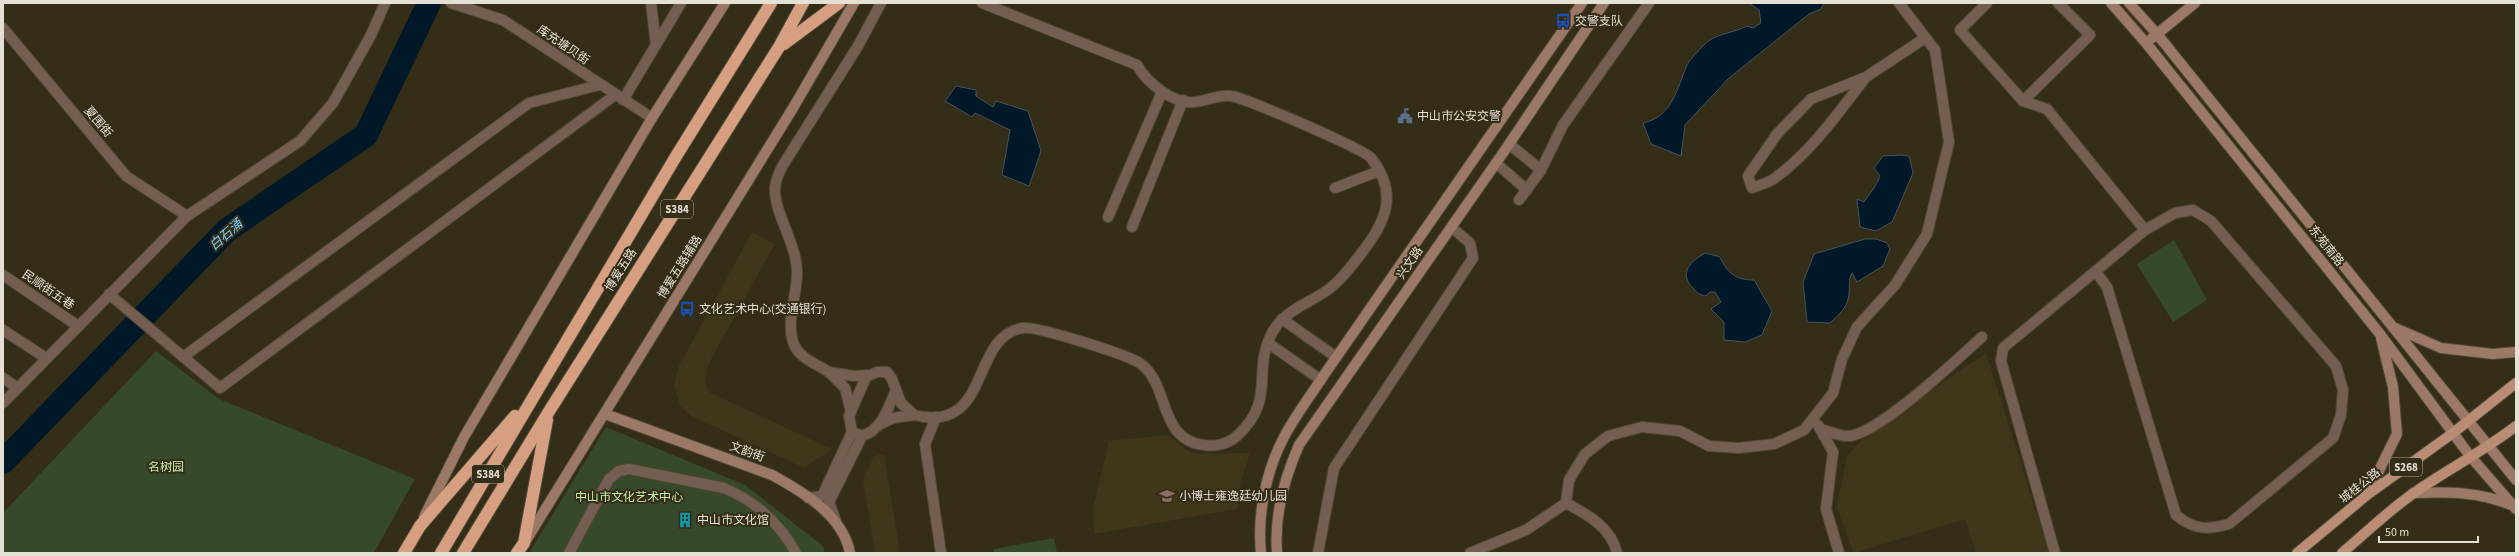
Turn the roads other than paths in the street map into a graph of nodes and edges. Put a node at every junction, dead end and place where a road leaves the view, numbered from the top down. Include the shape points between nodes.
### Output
1 (385, 3) edge
2 (651, 3) edge
3 (681, 3) edge
4 (725, 3) edge
5 (771, 3) edge
6 (804, 3) edge
7 (839, 3) edge
8 (854, 3) edge
9 (881, 3) edge
10 (982, 3) edge
11 (1582, 3) edge
12 (1604, 3) edge
13 (1649, 3) edge
14 (1899, 3) edge
15 (1987, 3) edge
16 (2058, 3) edge
17 (2111, 3) edge
18 (2129, 3) edge
19 (2195, 3) edge
20 (457, 4) edge
21 (3, 28) edge
22 (2157, 34) junction
23 (1925, 38) junction
24 (2146, 42) junction
25 (656, 44) junction
26 (779, 47) junction
27 (1866, 77) junction
28 (599, 85) junction
29 (1162, 92) junction
30 (619, 98) junction
31 (1183, 100) junction
32 (2023, 101) junction
33 (652, 118) junction
34 (1509, 144) junction
35 (1496, 163) junction
36 (1541, 170) junction
37 (1379, 171) junction
38 (1335, 188) dead end
39 (1527, 190) junction
40 (1519, 200) dead end
41 (187, 216) junction
42 (1108, 217) dead end
43 (1132, 227) dead end
44 (1451, 227) junction
45 (2145, 230) junction
46 (2096, 272) junction
47 (3, 275) edge
48 (109, 294) junction
49 (1282, 319) junction
50 (78, 326) junction
51 (2390, 326) junction
52 (3, 330) edge
53 (2380, 334) junction
54 (1982, 337) dead end
55 (1268, 343) junction
56 (2516, 352) edge
57 (183, 357) junction
58 (1336, 357) junction
59 (46, 358) junction
60 (830, 372) junction
61 (869, 375) junction
62 (3, 378) edge
63 (1321, 380) junction
64 (2516, 383) edge
65 (18, 388) junction
66 (896, 390) junction
67 (534, 394) junction
68 (3, 404) edge
69 (851, 412) junction
70 (548, 413) junction
71 (605, 414) junction
72 (914, 415) junction
73 (936, 417) junction
74 (1814, 418) junction
75 (2468, 418) junction
76 (879, 424) junction
77 (2516, 426) edge
78 (1820, 429) junction
79 (852, 432) junction
80 (2453, 433) junction
81 (862, 436) junction
82 (2491, 446) junction
83 (2470, 456) junction
84 (2516, 480) edge
85 (2413, 493) junction
86 (2367, 495) junction
87 (808, 498) junction
88 (1566, 503) junction
89 (2514, 507) edge
90 (836, 521) junction
91 (420, 526) junction
92 (521, 548) edge
93 (404, 553) edge
94 (441, 553) edge
95 (463, 553) edge
96 (569, 553) edge
97 (796, 553) edge
98 (850, 553) edge
99 (941, 553) edge
100 (1261, 553) edge
101 (1277, 553) edge
102 (1318, 553) edge
103 (1470, 553) edge
104 (1617, 553) edge
105 (1839, 553) edge
106 (2055, 553) edge
107 (2297, 553) edge
108 (2342, 553) edge

1 - 41 street via 371,35 333,103 300,141
2 - 25 street
3 - 25 street
4 - 33 street
5 - 67 highway, 博爱五路 / S384
6 - 26 highway, 博爱五路 / S384
7 - 26 highway
8 - 71 street, 博爱五路辅路
9 - 60 street via 854,52 783,165 774,186 776,201 788,230 797,271 791,318 792,342 800,355
10 - 29 street via 1137,65 1142,74
11 - 58 street, 兴文路
12 - 34 street, 兴文路
13 - 36 street via 1563,125
14 - 23 street
15 - 32 street via 1960,30
16 - 32 street via 2090,35
17 - 24 street, 东苑南路
18 - 22 street, 东苑南路
19 - 22 street
20 - 28 street, 库充塘贝街 via 503,20
21 - 41 street, 夏围街 via 126,176
22 - 24 street
22 - 51 street, 东苑南路
23 - 27 street
23 - 74 street via 1935,50 1949,142 1927,234 1895,285 1857,327 1842,359 1833,393
24 - 53 street, 东苑南路
25 - 30 street
26 - 70 highway, 博爱五路 / S384
27 - 27 street via 1811,99 1777,134 1748,176 1752,188 1774,179 1804,151 1838,114
28 - 30 street, 库充塘贝街
28 - 57 street via 529,103
29 - 31 street
29 - 42 street
30 - 33 street, 库充塘贝街
30 - 57 street via 220,388
31 - 37 street via 1191,103 1230,96 1350,144 1370,156
31 - 43 street
32 - 45 street via 2047,109
33 - 91 street via 464,437
34 - 35 street, 兴文路
34 - 36 street
35 - 39 street
35 - 44 street, 兴文路
36 - 39 street
37 - 38 street
37 - 49 street via 1386,198 1385,217 1376,236 1341,279
39 - 40 street
41 - 48 street
44 - 101 street, 兴文路 via 1299,445 1284,482
44 - 102 street via 1470,243 1473,258 1334,468
45 - 46 street
45 - 46 street via 2175,213 2193,210 2211,221 2336,366 2343,390 2341,415 2332,438 2229,524 2212,528 2189,526 2176,515 2107,287
46 - 106 street via 2003,348 2001,361
47 - 50 street, 民顺街五巷
48 - 50 street
48 - 57 street
49 - 55 street
49 - 58 street
50 - 59 street
51 - 56 street via 2441,348 2494,354
51 - 75 street, 东苑南路
52 - 59 street
53 - 80 street, 东苑南路
53 - 86 street via 2393,387 2396,434
54 - 78 street via 1925,387 1874,426 1850,436
55 - 63 street
55 - 73 street via 1260,404 1236,438 1216,447 1193,444 1171,424 1154,382 1141,364 1046,330 1023,328 1006,335 988,360 969,399 958,412
58 - 63 street, 兴文路
59 - 65 street
60 - 61 street via 854,376
60 - 69 street via 845,388
61 - 66 street via 887,372
61 - 69 street
62 - 65 street
63 - 100 street, 兴文路 via 1284,437 1271,471 1262,504
64 - 75 main road, 城桂公路 / S268
65 - 68 street
66 - 72 street via 901,403
66 - 76 street
67 - 91 highway
67 - 94 highway, 博爱五路 / S384
69 - 79 street via 849,425
70 - 92 highway
70 - 95 highway, 博爱五路 / S384
71 - 87 street, 文韵街 via 772,475
71 - 92 street, 博爱五路辅路
72 - 73 street
72 - 76 street via 893,418
73 - 99 street via 925,444
74 - 78 street
74 - 88 street via 1804,430 1774,444 1740,448 1709,446 1680,431 1642,427 1608,436 1585,454 1569,480
75 - 80 main road, 城桂公路 / S268
75 - 82 street, 东苑南路
76 - 81 street via 872,433
77 - 82 main road, S268
78 - 105 street via 1833,452 1826,509
79 - 81 street
79 - 87 street via 822,496
80 - 83 street, 东苑南路
80 - 86 main road, 城桂公路 / S268
81 - 90 street via 829,502
82 - 83 main road, S268
82 - 84 street, 东苑南路
83 - 85 main road, S268
83 - 89 street, 东苑南路
85 - 89 street via 2458,491 2490,496
85 - 108 main road, S268
86 - 107 main road, 城桂公路 / S268
87 - 90 street, 文韵街
88 - 103 street via 1526,530
88 - 104 street via 1595,519 1614,544
90 - 98 street, 文韵街 via 847,538
91 - 93 highway
96 - 97 street via 609,480 619,471 630,469 724,488 736,493 776,522

